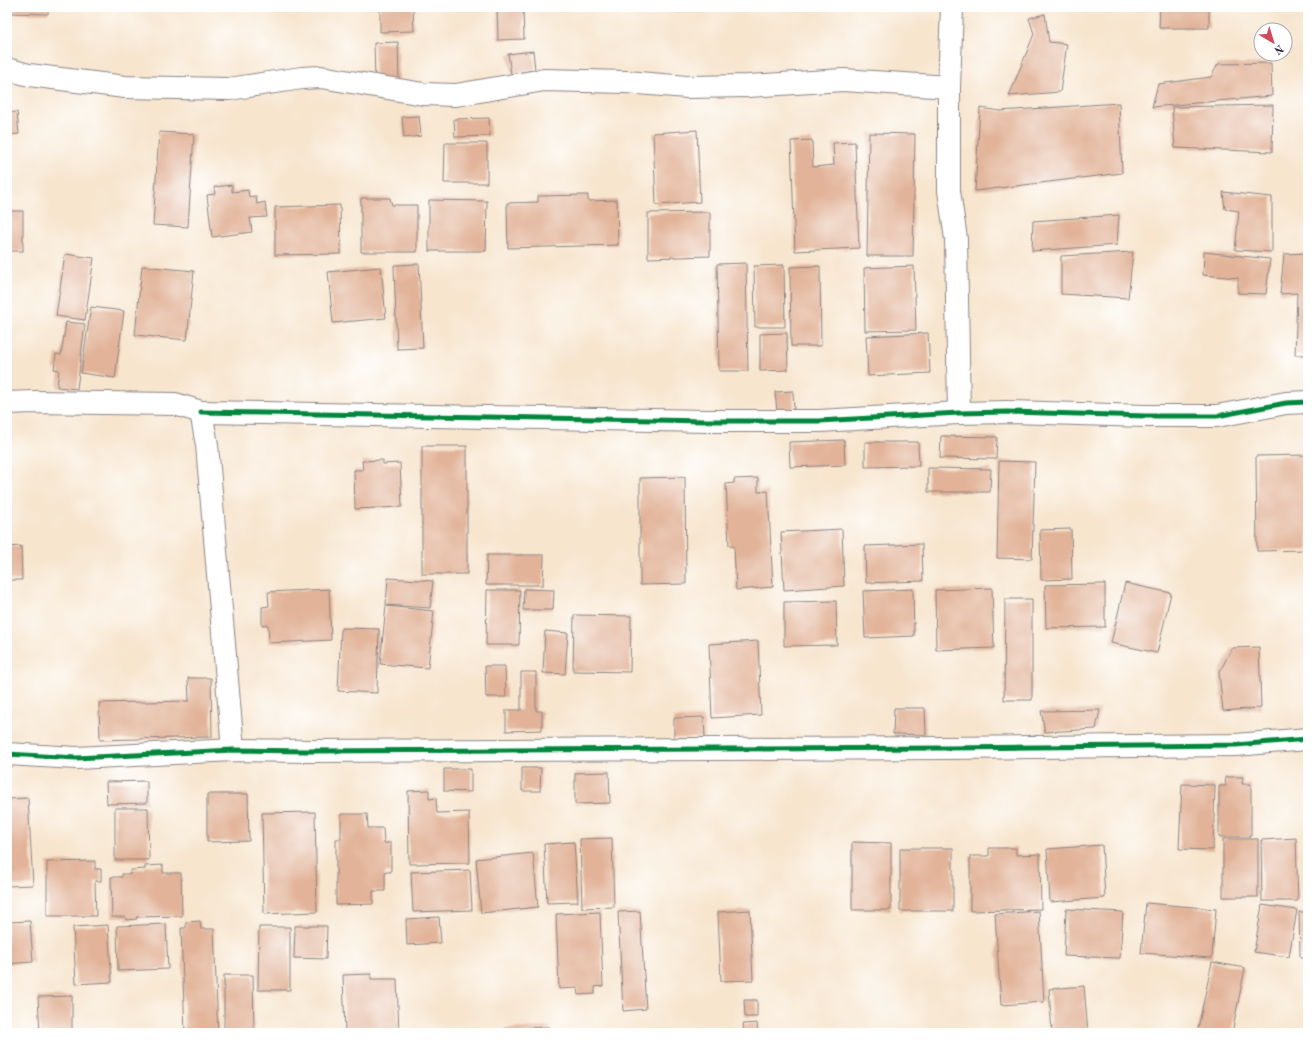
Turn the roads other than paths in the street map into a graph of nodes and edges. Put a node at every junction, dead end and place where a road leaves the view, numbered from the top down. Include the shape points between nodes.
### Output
1 (952, 7) edge
2 (7, 69) edge
3 (949, 87) junction
4 (1308, 402) edge
5 (7, 403) edge
6 (201, 412) junction
7 (959, 413) junction
8 (1308, 739) edge
9 (233, 750) junction
10 (7, 754) edge

1 - 3 street
2 - 3 street via 29,75 125,87 229,89 321,77 423,94 456,95 544,80 626,82 687,87 843,80
3 - 7 street via 949,191 956,239
4 - 7 street via 1286,403 1217,416
5 - 6 street via 175,404
6 - 7 street via 707,421 819,421
6 - 9 street via 207,445
8 - 9 street via 1236,745 945,748
9 - 10 street via 76,758

